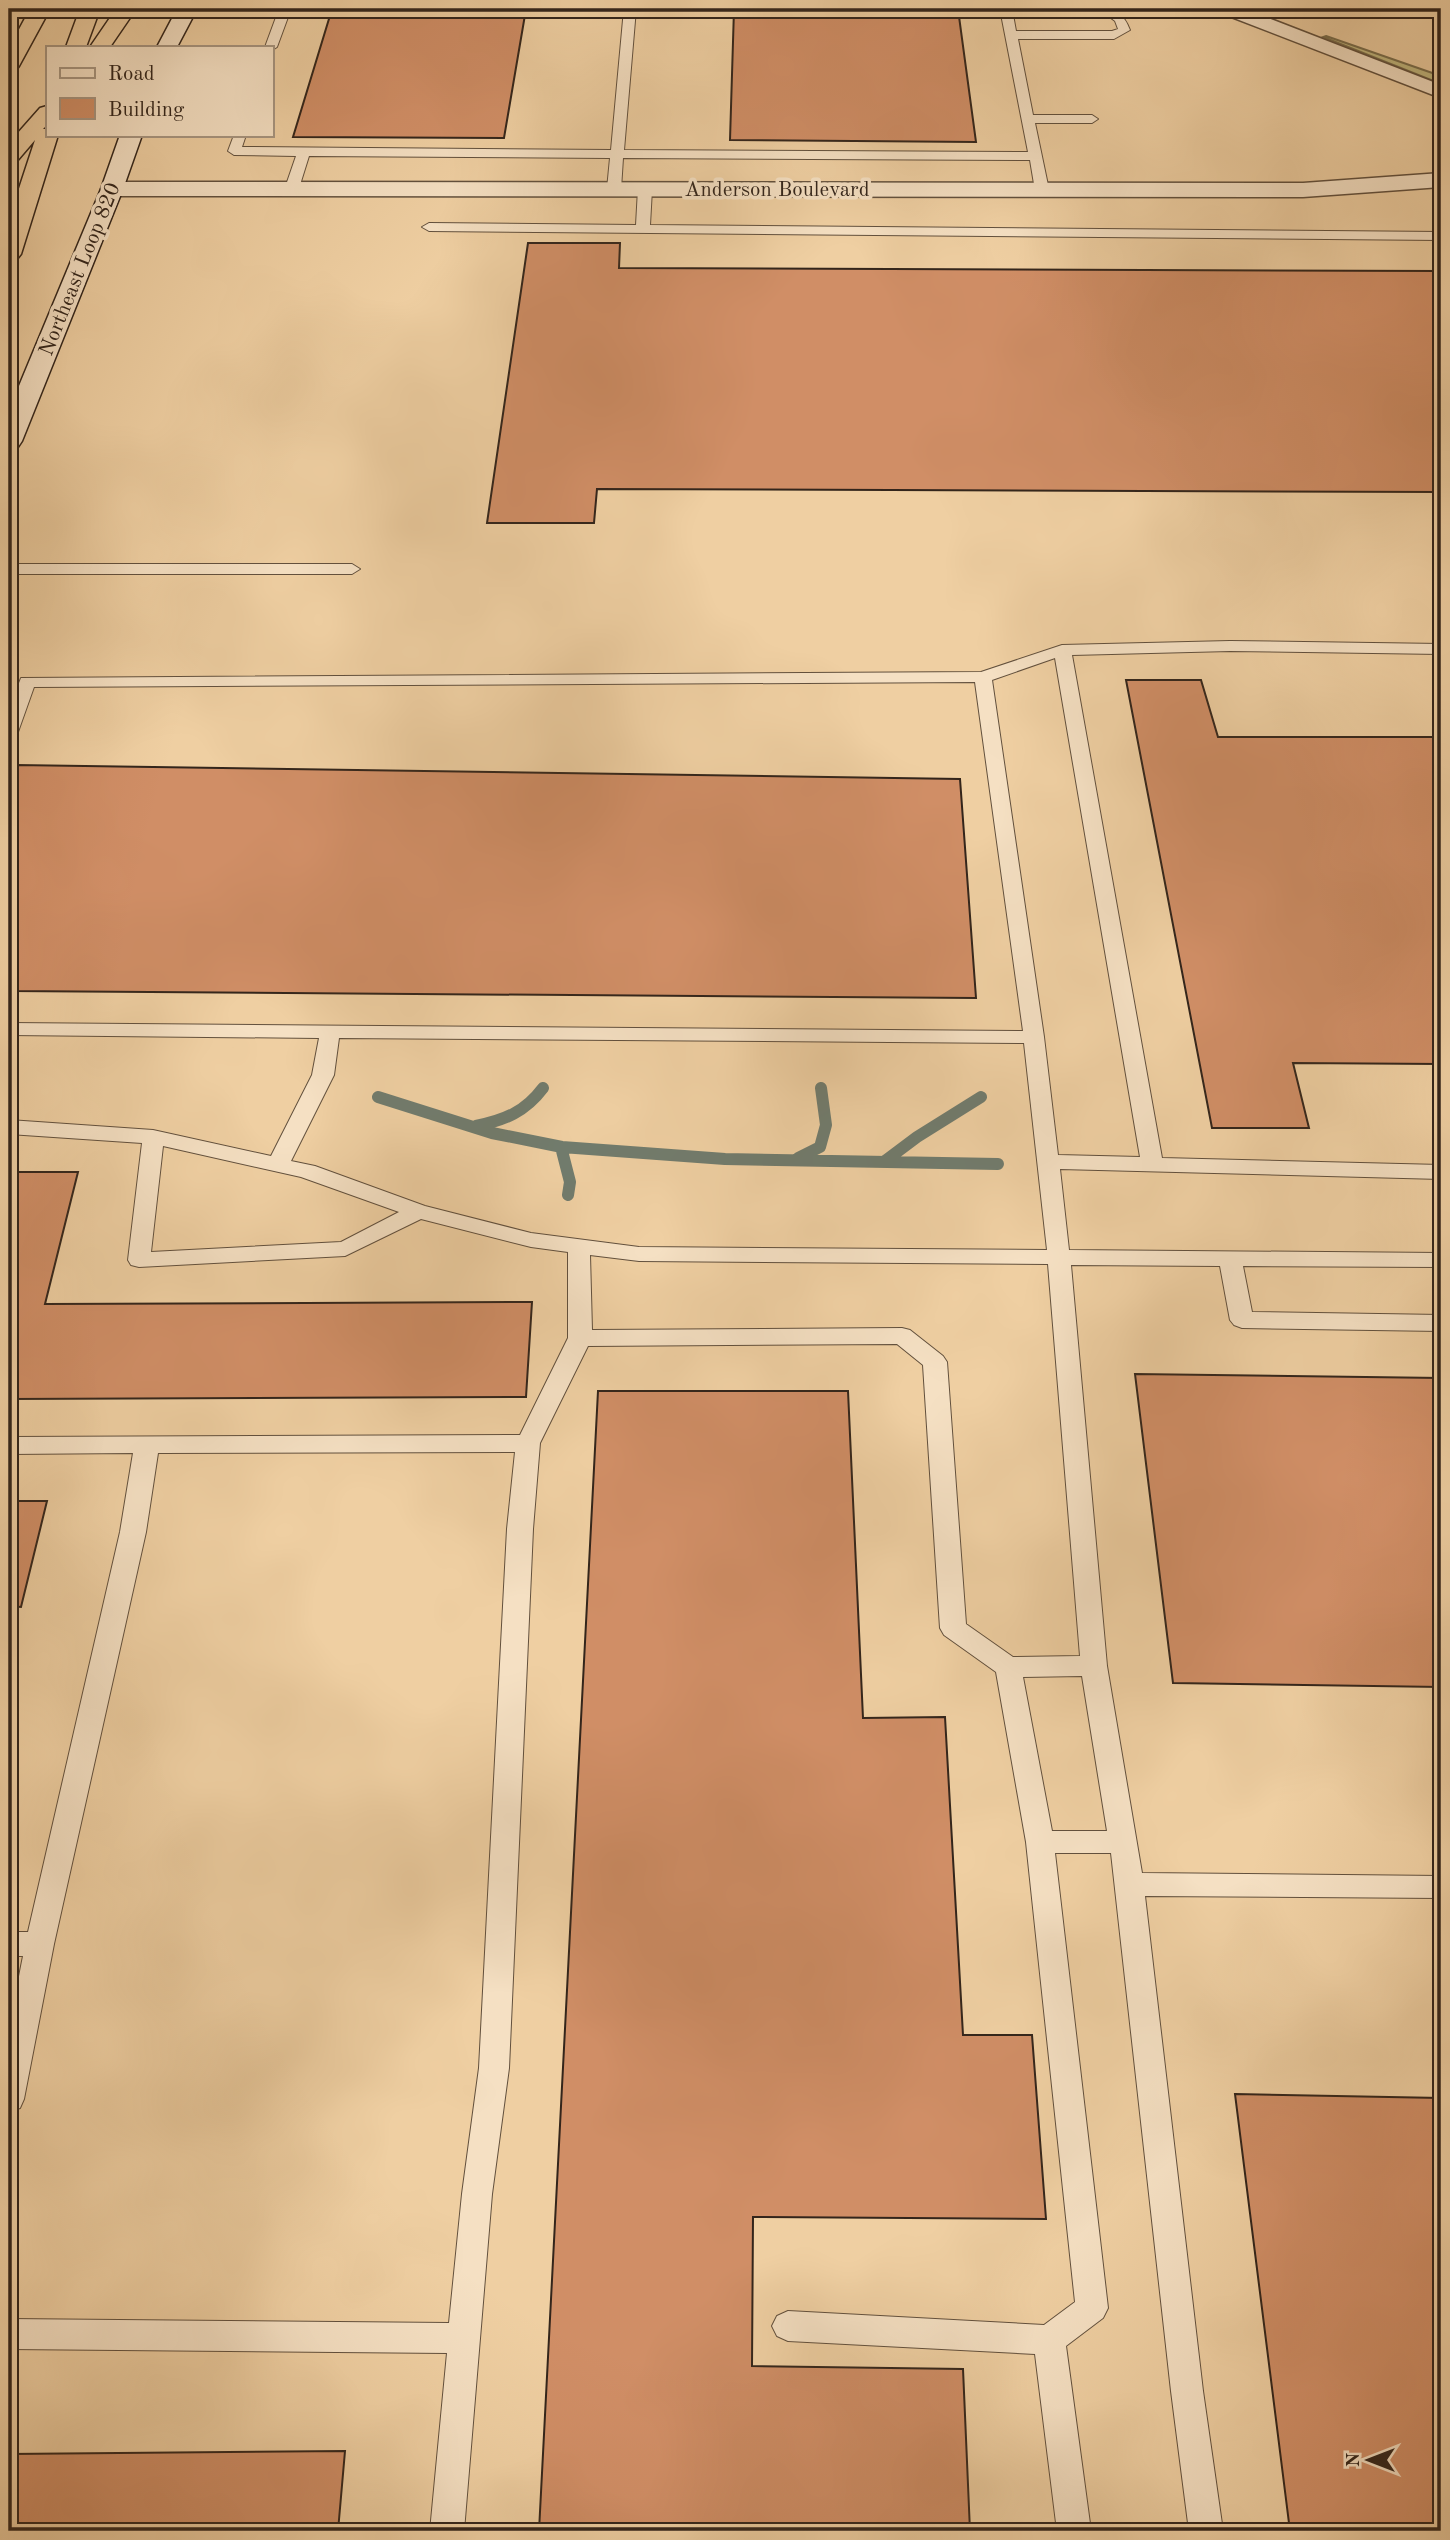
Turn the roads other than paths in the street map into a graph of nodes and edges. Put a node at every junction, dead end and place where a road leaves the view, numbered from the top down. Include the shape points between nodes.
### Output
1 (40, 9) edge
2 (90, 9) edge
3 (126, 9) edge
4 (187, 9) edge
5 (285, 9) edge
6 (630, 9) edge
7 (1006, 9) edge
8 (1105, 9) edge
9 (1228, 9) edge
10 (158, 22) dead end
11 (1011, 35) junction
12 (76, 46) edge
13 (101, 46) edge
14 (154, 46) edge
15 (168, 46) edge
16 (271, 46) edge
17 (9, 66) edge
18 (1441, 92) edge
19 (46, 113) edge
20 (1028, 119) junction
21 (1092, 119) dead end
22 (47, 136) edge
23 (131, 136) edge
24 (240, 136) edge
25 (304, 152) junction
26 (618, 154) junction
27 (9, 156) edge
28 (1035, 156) junction
29 (1441, 181) edge
30 (292, 188) junction
31 (112, 189) junction
32 (614, 189) junction
33 (645, 189) junction
34 (1042, 190) junction
35 (429, 227) dead end
36 (643, 229) junction
37 (1441, 236) edge
38 (9, 254) edge
39 (9, 441) edge
40 (9, 569) edge
41 (352, 569) dead end
42 (1441, 649) edge
43 (1062, 650) junction
44 (983, 677) junction
45 (9, 732) edge
46 (9, 1028) edge
47 (330, 1031) junction
48 (1034, 1037) junction
49 (9, 1126) edge
50 (153, 1137) junction
51 (1048, 1162) junction
52 (278, 1164) junction
53 (1152, 1165) junction
54 (1441, 1172) edge
55 (418, 1210) junction
56 (579, 1245) junction
57 (1059, 1257) junction
58 (1230, 1258) junction
59 (1441, 1260) edge
60 (1441, 1323) edge
61 (580, 1338) junction
62 (147, 1443) junction
63 (528, 1443) junction
64 (9, 1445) edge
65 (1094, 1666) junction
66 (1008, 1667) junction
67 (1040, 1842) junction
68 (1123, 1842) junction
69 (1130, 1884) junction
70 (1441, 1887) edge
71 (9, 1944) edge
72 (40, 1944) junction
73 (9, 2099) edge
74 (788, 2326) dead end
75 (9, 2334) edge
76 (465, 2339) junction
77 (1049, 2340) junction
78 (447, 2531) edge
79 (1074, 2531) edge
80 (1206, 2531) edge

1 - 17 highway
2 - 12 highway
3 - 13 highway
4 - 15 street
5 - 16 lane
6 - 26 lane
7 - 11 lane
8 - 11 lane via 1120,19 1124,30 1114,35
9 - 18 street
10 - 14 street
11 - 20 lane
19 - 27 highway
20 - 21 lane
20 - 28 lane
22 - 38 highway
23 - 31 street, Northeast Loop 820
24 - 25 lane via 234,151
25 - 26 lane
25 - 30 lane
26 - 28 lane
26 - 32 lane
28 - 34 lane
29 - 34 street, Anderson Boulevard via 1303,190
30 - 31 street, Anderson Boulevard
30 - 32 street, Anderson Boulevard
31 - 39 street, Northeast Loop 820
32 - 33 street, Anderson Boulevard
33 - 34 street, Anderson Boulevard
33 - 36 lane
35 - 36 lane
36 - 37 lane
40 - 41 lane
42 - 43 lane via 1230,646
43 - 44 lane
43 - 53 lane
44 - 45 lane via 27,682
44 - 48 lane
46 - 47 lane
47 - 48 lane
47 - 52 lane via 323,1074
48 - 51 lane
49 - 50 lane
50 - 52 lane
50 - 55 lane via 139,1260 345,1249
51 - 53 lane
51 - 57 lane
52 - 55 lane
53 - 54 lane
55 - 56 lane via 531,1240
56 - 57 lane via 639,1254
56 - 61 lane
57 - 58 lane
57 - 65 lane
58 - 59 lane
58 - 60 lane via 1242,1320
61 - 63 lane
61 - 66 lane via 902,1336 935,1362 953,1628
62 - 63 lane
62 - 64 lane
62 - 72 lane via 132,1532
63 - 76 lane via 494,2068
65 - 66 lane
65 - 68 lane
66 - 67 lane
67 - 68 lane
67 - 77 lane via 1092,2308
68 - 69 lane
69 - 70 lane
69 - 80 lane
71 - 72 lane
72 - 73 lane
74 - 77 lane
75 - 76 lane
76 - 78 lane
77 - 79 lane

